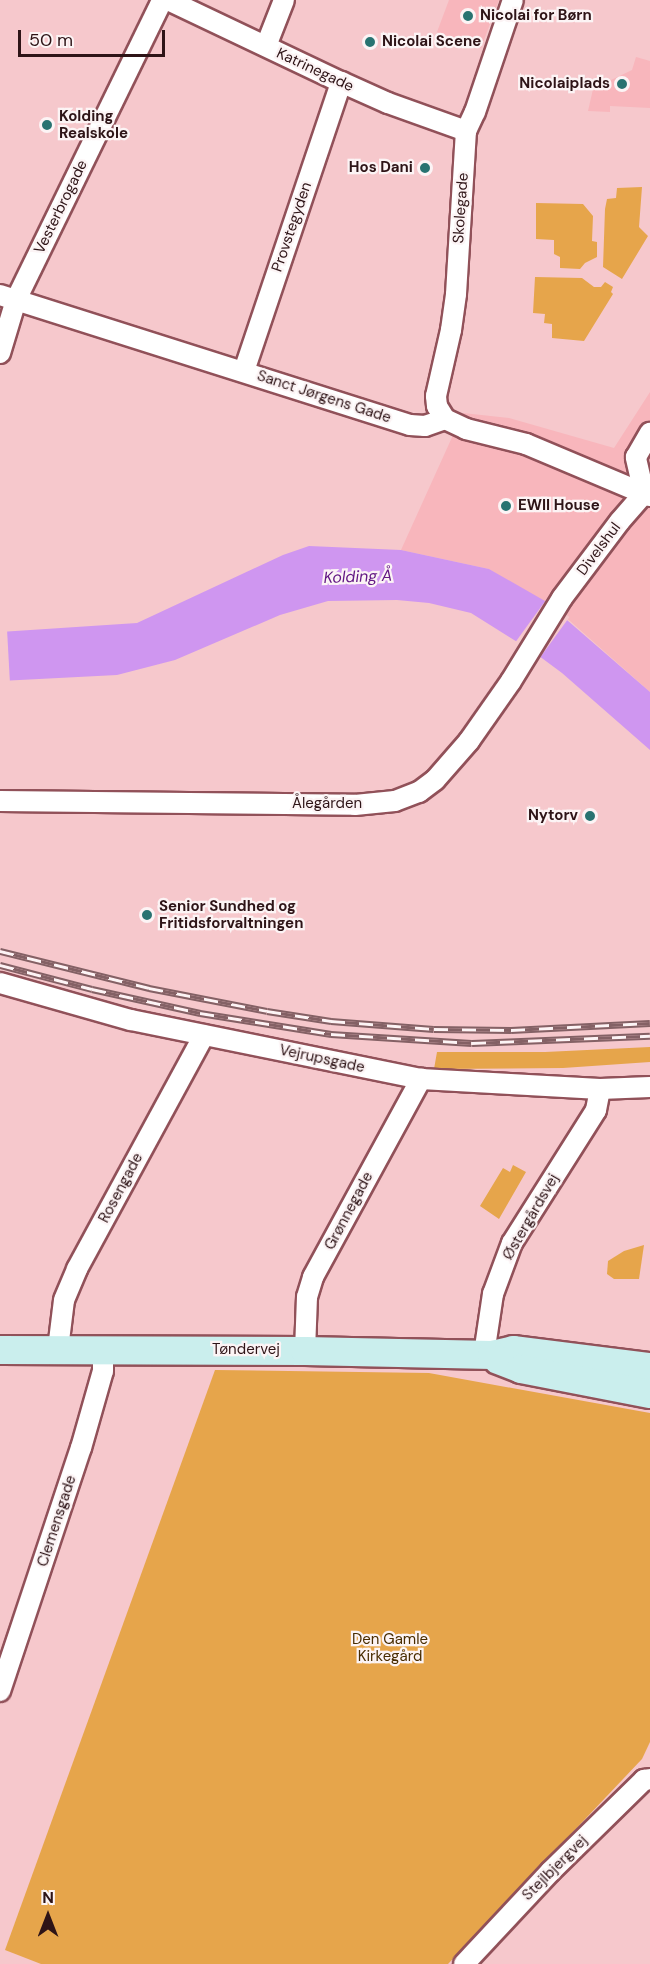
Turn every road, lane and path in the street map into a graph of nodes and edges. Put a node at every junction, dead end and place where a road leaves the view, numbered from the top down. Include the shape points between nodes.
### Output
1 (162, 0) edge
2 (168, 0) edge
3 (284, 0) edge
4 (513, 0) edge
5 (266, 46) junction
6 (341, 82) junction
7 (466, 130) junction
8 (8, 297) edge
9 (0, 352) edge
10 (244, 371) junction
11 (445, 419) junction
12 (650, 433) edge
13 (648, 493) edge
14 (556, 606) joint
15 (0, 801) edge
16 (0, 983) edge
17 (204, 1035) junction
18 (421, 1079) junction
19 (650, 1087) edge
20 (600, 1089) junction
21 (58, 1349) junction
22 (0, 1350) edge
23 (103, 1350) junction
24 (305, 1351) junction
25 (488, 1354) junction
26 (650, 1367) edge
27 (650, 1394) edge
28 (0, 1691) edge
29 (650, 1779) edge
30 (464, 1964) edge

1 - 8 street, Vesterbrogade
2 - 5 street, Katrinegade
3 - 5 street
4 - 7 street, Skolegade via 476,112
5 - 6 street, Katrinegade
6 - 7 street, Katrinegade
6 - 10 street, Provstegyden
7 - 11 street, Skolegade via 456,294 436,396
8 - 9 street, Vesterbrogade
8 - 10 street, Sanct Jørgens Gade
10 - 11 street, Sanct Jørgens Gade via 410,425 425,426
11 - 13 street via 466,429 526,444
12 - 13 street via 636,458
13 - 14 street, Divelshul via 620,521
14 - 15 street, Ålegården via 511,681 450,765 420,792 395,801 355,805
16 - 17 street, Vejrupsgade via 131,1020
17 - 18 street, Vejrupsgade
17 - 21 street, Rosengade via 77,1269 64,1300
18 - 20 street, Vejrupsgade
18 - 24 street, Grønnegade via 313,1277 307,1297
19 - 20 street, Vejrupsgade
20 - 25 street, Østergårdsvej via 596,1110 512,1243 493,1294
21 - 22 main road, Tøndervej
21 - 23 main road, Tøndervej
23 - 24 main road, Tøndervej
23 - 28 street, Clemensgade via 103,1371 81,1448
24 - 25 main road, Tøndervej
25 - 26 main road, Tøndervej via 513,1350
25 - 27 main road, Tøndervej via 521,1369
29 - 30 street, Stejlbjergvej via 644,1780 550,1872

